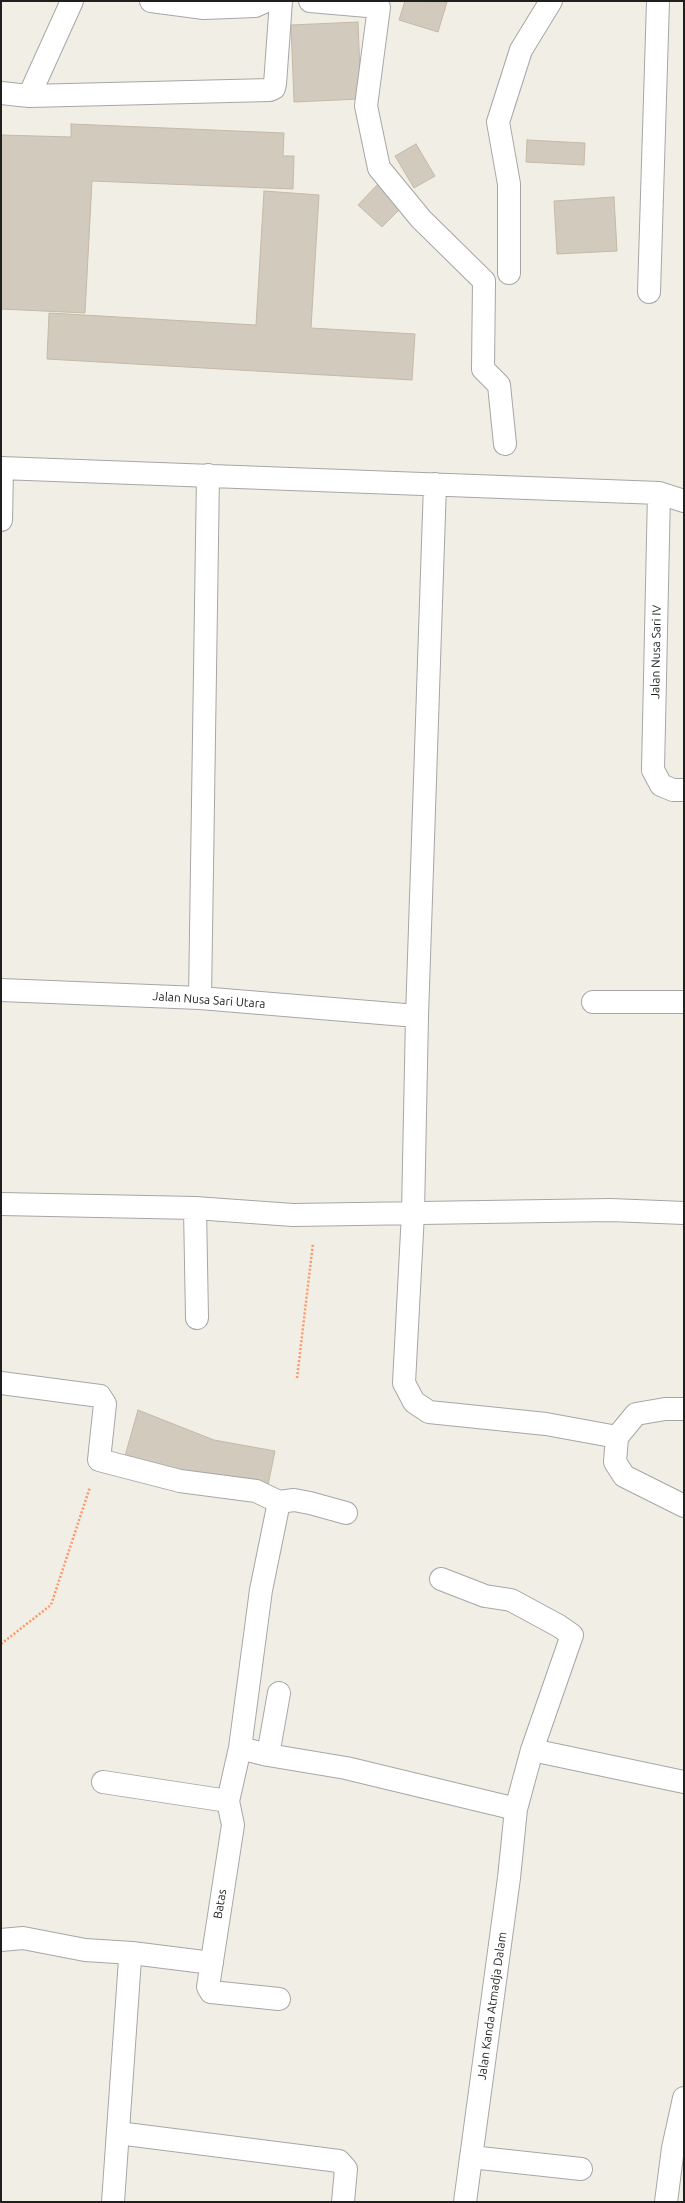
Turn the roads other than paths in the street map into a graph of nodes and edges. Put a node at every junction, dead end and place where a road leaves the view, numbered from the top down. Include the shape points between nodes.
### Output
1 (72, 1) edge
2 (151, 1) edge
3 (266, 1) edge
4 (281, 1) edge
5 (310, 1) edge
6 (551, 1) edge
7 (658, 1) edge
8 (380, 4) edge
9 (1, 93) edge
10 (29, 96) junction
11 (509, 272) dead end
12 (648, 292) dead end
13 (505, 444) dead end
14 (1, 468) edge
15 (208, 475) junction
16 (435, 484) junction
17 (659, 493) junction
18 (684, 501) edge
19 (1, 520) edge
20 (684, 790) edge
21 (1, 990) edge
22 (200, 998) junction
23 (593, 1002) dead end
24 (684, 1002) edge
25 (417, 1016) junction
26 (1, 1204) edge
27 (195, 1208) junction
28 (413, 1213) junction
29 (684, 1213) edge
30 (197, 1318) dead end
31 (1, 1384) edge
32 (684, 1409) edge
33 (617, 1437) junction
34 (279, 1502) junction
35 (684, 1506) edge
36 (346, 1513) dead end
37 (441, 1579) dead end
38 (279, 1693) dead end
39 (240, 1748) junction
40 (532, 1750) junction
41 (268, 1755) junction
42 (103, 1782) dead end
43 (684, 1782) edge
44 (228, 1801) junction
45 (516, 1809) junction
46 (1, 1940) edge
47 (132, 1953) junction
48 (212, 1962) junction
49 (279, 1999) dead end
50 (684, 2102) edge
51 (118, 2133) junction
52 (471, 2156) junction
53 (581, 2169) dead end
54 (113, 2202) edge
55 (343, 2202) edge
56 (465, 2202) edge
57 (666, 2202) edge

1 - 10 street
2 - 3 street via 204,8 255,6
4 - 10 street via 275,84 270,90
5 - 8 street
6 - 11 street via 521,50 498,122 509,184
7 - 12 street
8 - 13 street via 366,106 379,168 421,219 484,281 483,369 499,385
9 - 10 street
14 - 15 street
14 - 19 street
15 - 16 street
15 - 22 street
16 - 17 street
16 - 25 street
17 - 18 street
17 - 20 street, Jalan Nusa Sari IV via 653,770 661,785 673,790
21 - 22 street, Jalan Nusa Sari Utara
22 - 25 street, Jalan Nusa Sari Utara
23 - 24 street
25 - 28 street
26 - 27 street
27 - 28 street via 293,1215
27 - 30 street
28 - 29 street via 611,1210
28 - 33 street via 404,1383 414,1402 429,1412 546,1424
31 - 34 street via 100,1396 105,1404 99,1460 180,1481 256,1491
32 - 33 street via 636,1414
33 - 35 street via 615,1462 624,1476
34 - 36 street via 300,1501
34 - 39 street, Batas via 261,1590
37 - 40 street, Jalan Kanda Atmadja Dalam via 485,1596 511,1600 560,1626 572,1636
38 - 41 street
39 - 41 street
39 - 44 street, Batas
40 - 43 street
40 - 45 street, Jalan Kanda Atmadja Dalam
41 - 45 street via 346,1768
42 - 44 street
44 - 48 street, Batas via 233,1825
45 - 52 street, Jalan Kanda Atmadja Dalam
46 - 47 street via 23,1938 85,1950
47 - 48 street
47 - 51 street
48 - 49 street, Batas via 208,1987 211,1992
50 - 57 street via 673,2148
51 - 54 street
51 - 55 street via 338,2161 346,2169
52 - 53 street
52 - 56 street, Jalan Kanda Atmadja Dalam

